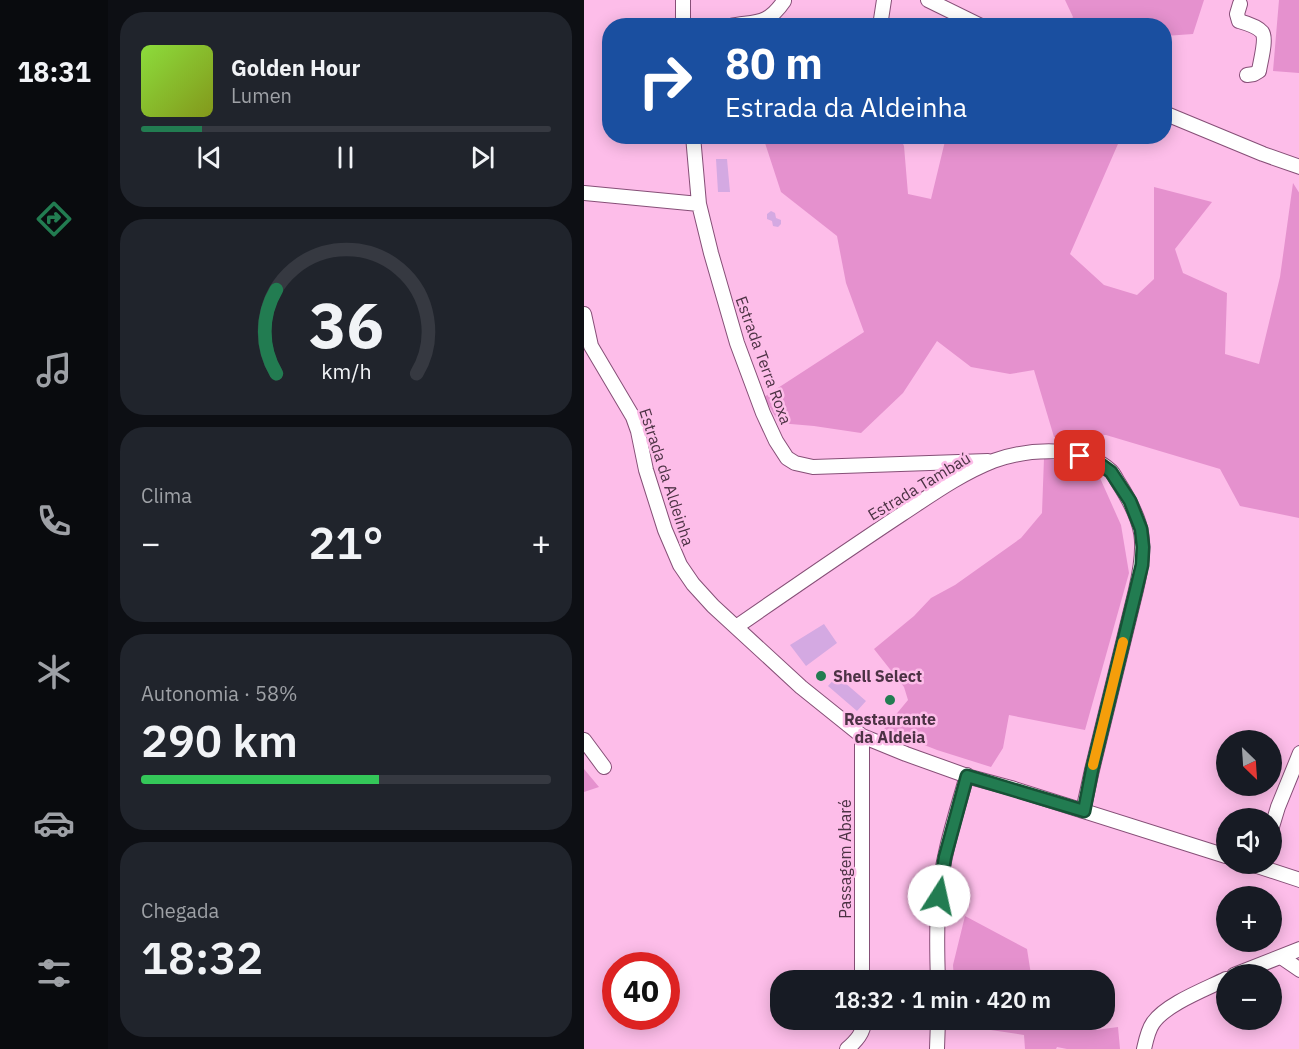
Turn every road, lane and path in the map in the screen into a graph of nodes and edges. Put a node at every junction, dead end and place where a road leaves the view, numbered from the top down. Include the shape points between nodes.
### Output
1 (683, 0) edge
2 (884, 0) edge
3 (928, 0) edge
4 (784, 2) dead end
5 (1240, 4) dead end
6 (683, 18) edge
7 (769, 18) edge
8 (881, 18) edge
9 (965, 18) edge
10 (1247, 75) dead end
11 (1172, 116) edge
12 (694, 144) edge
13 (1298, 166) edge
14 (584, 193) edge
15 (699, 204) junction
16 (584, 315) edge
17 (588, 348) edge
18 (994, 461) junction
19 (736, 627) junction
20 (862, 736) junction
21 (584, 740) edge
22 (1300, 753) edge
23 (604, 767) dead end
24 (967, 776) junction
25 (1278, 808) edge
26 (1084, 811) junction
27 (1216, 853) edge
28 (1282, 874) edge
29 (1300, 880) edge
30 (1300, 949) edge
31 (1282, 957) junction
32 (1263, 964) edge
33 (862, 970) edge
34 (938, 970) edge
35 (1300, 970) edge
36 (1216, 984) edge
37 (862, 1030) edge
38 (938, 1030) edge
39 (847, 1049) edge
40 (938, 1049) edge
41 (1144, 1049) edge

1 - 6 street
2 - 8 street
3 - 9 street
4 - 7 street
5 - 10 street via 1236,14 1239,21 1257,28 1264,38 1259,71
11 - 13 street
12 - 15 street, Estrada Terra Roxa
14 - 15 street
15 - 18 street, Estrada Terra Roxa via 737,344 763,413 787,458 813,467
16 - 17 street, Estrada da Aldeinha
17 - 19 street, Estrada da Aldeinha via 633,417 665,530 680,565
18 - 19 street, Estrada Tambaú via 937,491
18 - 26 street, Estrada Tambaú via 1046,451 1093,459 1111,472 1130,501 1141,529 1142,565
19 - 20 street, Estrada da Aldeinha
20 - 24 street, Estrada da Aldeinha
20 - 33 street, Passagem Abaré
21 - 23 street
22 - 25 street
24 - 26 street, Estrada da Aldeinha
24 - 34 street via 945,857 939,896
26 - 27 street, Estrada da Aldeinha
28 - 29 street
30 - 31 street
31 - 32 street
31 - 35 street
36 - 41 street via 1155,1020
37 - 39 street
38 - 40 street

